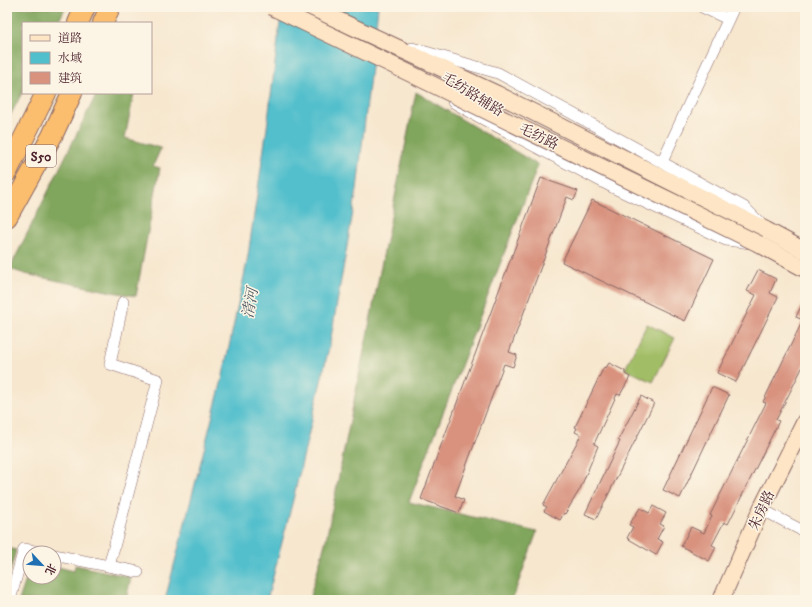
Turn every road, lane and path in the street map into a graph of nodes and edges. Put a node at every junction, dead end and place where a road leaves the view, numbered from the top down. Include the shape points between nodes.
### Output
1 (85, 7) edge
2 (110, 7) edge
3 (272, 7) edge
4 (286, 7) edge
5 (310, 7) edge
6 (702, 7) edge
7 (734, 7) edge
8 (728, 19) junction
9 (78, 22) edge
10 (103, 22) edge
11 (409, 47) dead end
12 (46, 94) edge
13 (72, 94) edge
14 (662, 162) junction
15 (7, 172) edge
16 (7, 217) edge
17 (766, 230) junction
18 (759, 244) junction
19 (805, 251) edge
20 (805, 269) edge
21 (123, 302) dead end
22 (805, 422) edge
23 (761, 509) junction
24 (805, 532) edge
25 (22, 556) edge
26 (62, 557) edge
27 (109, 566) junction
28 (138, 572) dead end
29 (10, 600) edge
30 (721, 600) edge

1 - 9 highway
2 - 10 highway
3 - 18 main road, 毛纺路, bridge
4 - 18 street, 毛纺路辅路 via 394,59 450,100 480,118 612,187 726,240
5 - 17 main road, 毛纺路 via 497,94
6 - 8 street
7 - 8 street
8 - 14 street
11 - 14 street, 毛纺路辅路 via 498,73
12 - 15 highway, S50
13 - 16 highway, S50 via 52,136
14 - 17 street, 毛纺路辅路 via 744,206
17 - 19 main road, 毛纺路
18 - 20 main road, 毛纺路
21 - 27 street via 110,364 158,380
22 - 23 main road, 朱房路
23 - 24 street
23 - 30 main road, 朱房路
25 - 29 street
26 - 27 street
27 - 28 street

